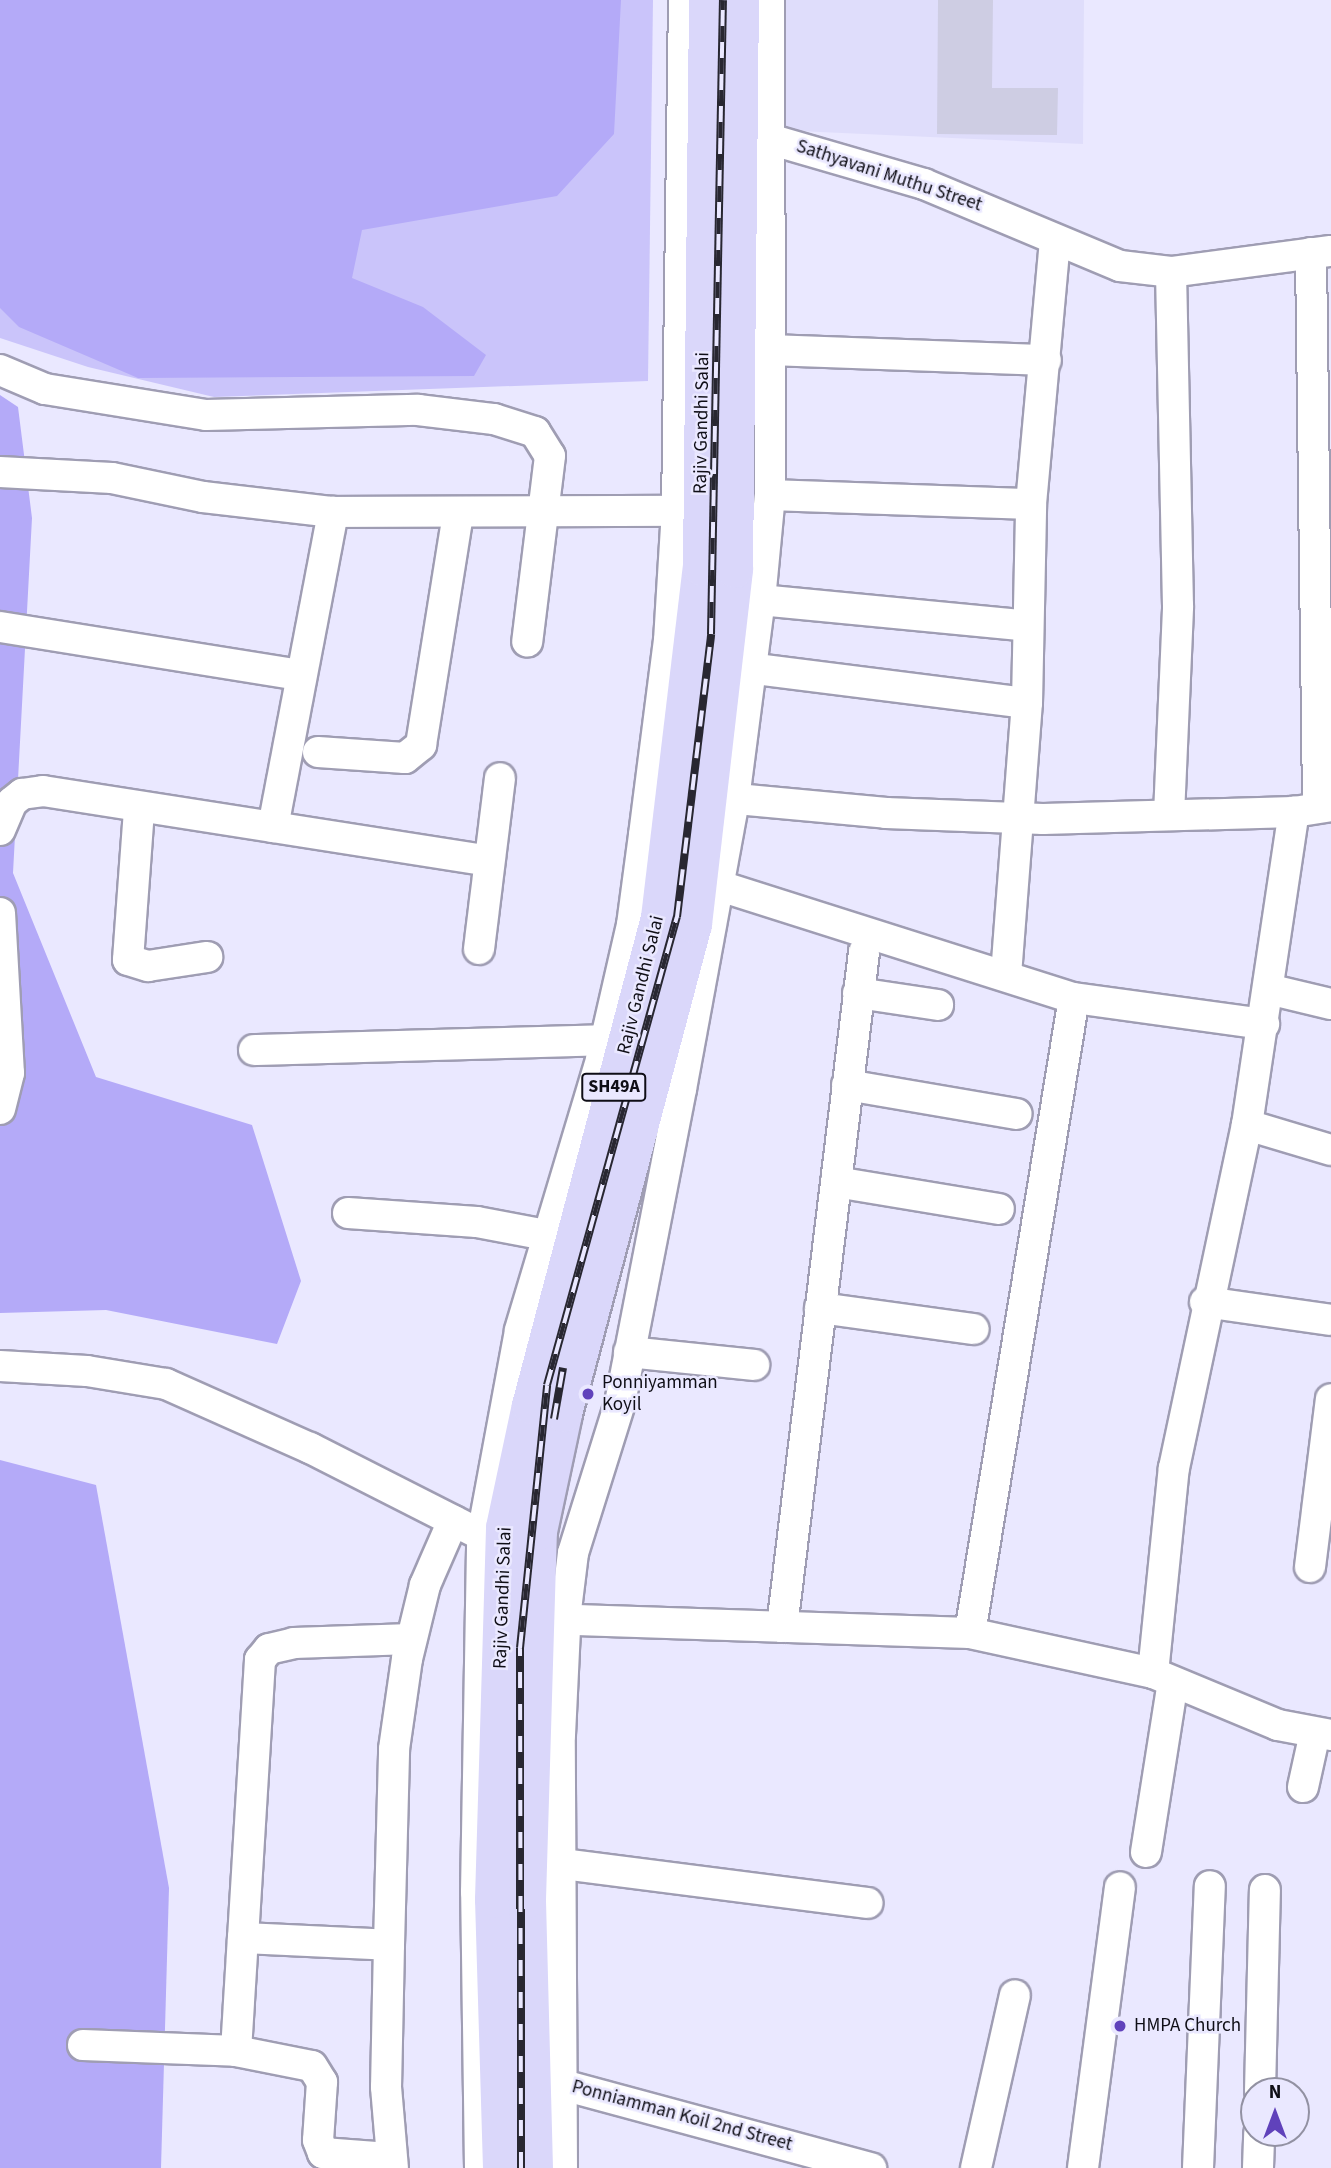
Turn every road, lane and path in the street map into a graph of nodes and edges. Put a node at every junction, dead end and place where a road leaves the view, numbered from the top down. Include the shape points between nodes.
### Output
1 (684, 0) edge
2 (708, 0) edge
3 (740, 0) edge
4 (769, 0) edge
5 (754, 134) junction
6 (1055, 242) junction
7 (1321, 252) edge
8 (1171, 272) junction
9 (771, 350) junction
10 (1046, 360) junction
11 (0, 370) edge
12 (0, 472) edge
13 (770, 495) junction
14 (1031, 504) junction
15 (677, 511) junction
16 (333, 512) junction
17 (545, 513) junction
18 (458, 514) junction
19 (760, 600) junction
20 (1028, 626) junction
21 (0, 627) edge
22 (527, 642) dead end
23 (748, 668) junction
24 (301, 675) junction
25 (1027, 703) junction
26 (318, 751) dead end
27 (500, 778) dead end
28 (720, 797) junction
29 (1314, 808) edge
30 (139, 810) junction
31 (1169, 816) junction
32 (1018, 818) junction
33 (273, 827) junction
34 (0, 830) edge
35 (488, 861) junction
36 (720, 886) junction
37 (0, 913) edge
38 (479, 949) dead end
39 (864, 952) dead end
40 (207, 957) dead end
41 (1006, 975) junction
42 (1268, 989) junction
43 (858, 993) junction
44 (1074, 998) junction
45 (1331, 1004) edge
46 (939, 1005) dead end
47 (1264, 1024) junction
48 (605, 1040) junction
49 (254, 1050) dead end
50 (847, 1086) junction
51 (0, 1109) edge
52 (1017, 1114) dead end
53 (1247, 1125) junction
54 (1331, 1150) edge
55 (836, 1182) junction
56 (999, 1209) dead end
57 (348, 1213) dead end
58 (546, 1235) junction
59 (1205, 1302) junction
60 (820, 1308) junction
61 (1331, 1320) edge
62 (974, 1329) dead end
63 (629, 1352) junction
64 (754, 1365) dead end
65 (0, 1366) edge
66 (1331, 1399) edge
67 (453, 1521) junction
68 (493, 1541) junction
69 (1310, 1567) dead end
70 (550, 1619) junction
71 (782, 1627) junction
72 (970, 1633) junction
73 (411, 1639) junction
74 (1163, 1678) junction
75 (1323, 1734) edge
76 (1303, 1787) dead end
77 (1146, 1852) dead end
78 (563, 1864) junction
79 (1210, 1886) dead end
80 (1120, 1887) dead end
81 (1265, 1890) dead end
82 (868, 1902) dead end
83 (243, 1938) junction
84 (389, 1945) junction
85 (1015, 1995) dead end
86 (83, 2045) dead end
87 (236, 2051) junction
88 (1260, 2077) edge
89 (547, 2081) junction
90 (1259, 2147) edge
91 (391, 2163) edge
92 (480, 2168) edge
93 (500, 2168) edge
94 (534, 2168) edge
95 (562, 2168) edge
96 (871, 2168) edge
97 (976, 2168) edge
98 (1083, 2168) edge
99 (1198, 2168) edge
100 (1258, 2168) edge

1 - 15 street
2 - 68 main road, Rajiv Gandhi Salai / SH49A via 701,567 659,917
3 - 5 main road, Rajiv Gandhi Salai / SH49A
4 - 5 street
5 - 6 street, Sathyavani Muthu Street via 957,196
5 - 9 street
5 - 28 main road, Rajiv Gandhi Salai / SH49A
6 - 8 street, Sathyavani Muthu Street via 1097,260
6 - 10 street
7 - 8 street, Sathyavani Muthu Street
7 - 29 street
8 - 31 street via 1178,606
9 - 10 street
9 - 13 street
10 - 14 street
11 - 17 street via 45,389 206,415 418,410 494,419 535,432 550,456
12 - 16 street via 112,478 204,497
13 - 14 street
13 - 19 street
14 - 20 street
15 - 17 street
15 - 48 street via 669,641 632,925
16 - 18 street
16 - 24 street
17 - 18 street
17 - 22 street
18 - 26 street via 421,745 405,758
19 - 20 street
19 - 23 street
20 - 25 street
21 - 24 street
23 - 25 street
23 - 28 street
24 - 33 street
25 - 32 street
27 - 35 street
28 - 32 street
28 - 36 street
28 - 70 main road, Rajiv Gandhi Salai / SH49A via 692,924 563,1413 538,1531
29 - 31 street
29 - 42 street
30 - 33 street
30 - 34 street via 43,790 22,794 12,802
30 - 40 street via 128,960 148,965
31 - 32 street
32 - 41 street
33 - 35 street
35 - 38 street
36 - 41 street
36 - 63 street
37 - 51 street via 9,1073
39 - 43 street
41 - 44 street
42 - 45 street
42 - 47 street
43 - 46 street
43 - 50 street
44 - 47 street
44 - 72 street
47 - 53 street
48 - 49 street
48 - 58 street
50 - 52 street
50 - 55 street
53 - 54 street
53 - 59 street
55 - 56 street
55 - 60 street
57 - 58 street via 477,1222
58 - 68 street via 520,1330
59 - 61 street
59 - 74 street via 1174,1468
60 - 62 street
60 - 71 street
63 - 64 street
63 - 70 street via 620,1403
65 - 67 street via 87,1371 166,1384
66 - 69 street
67 - 68 street
67 - 73 street via 425,1585
68 - 92 street via 476,1879
68 - 93 main road, Rajiv Gandhi Salai / SH49A
70 - 71 street
70 - 78 street via 560,1735
70 - 89 main road, Rajiv Gandhi Salai / SH49A via 527,1899
71 - 72 street
72 - 74 street
73 - 83 street via 294,1643 269,1649 260,1660
73 - 84 street via 394,1749
74 - 75 street via 1278,1725
74 - 77 street
75 - 76 street
78 - 82 street
78 - 89 street
79 - 99 street
80 - 98 street
81 - 88 street
83 - 84 street
83 - 87 street
84 - 91 street
85 - 97 street
86 - 87 street
87 - 91 street via 318,2070 322,2095 318,2140 323,2153
89 - 94 main road, Rajiv Gandhi Salai / SH49A
89 - 95 street
89 - 96 street, Ponniamman Koil 2nd Street
90 - 100 street

